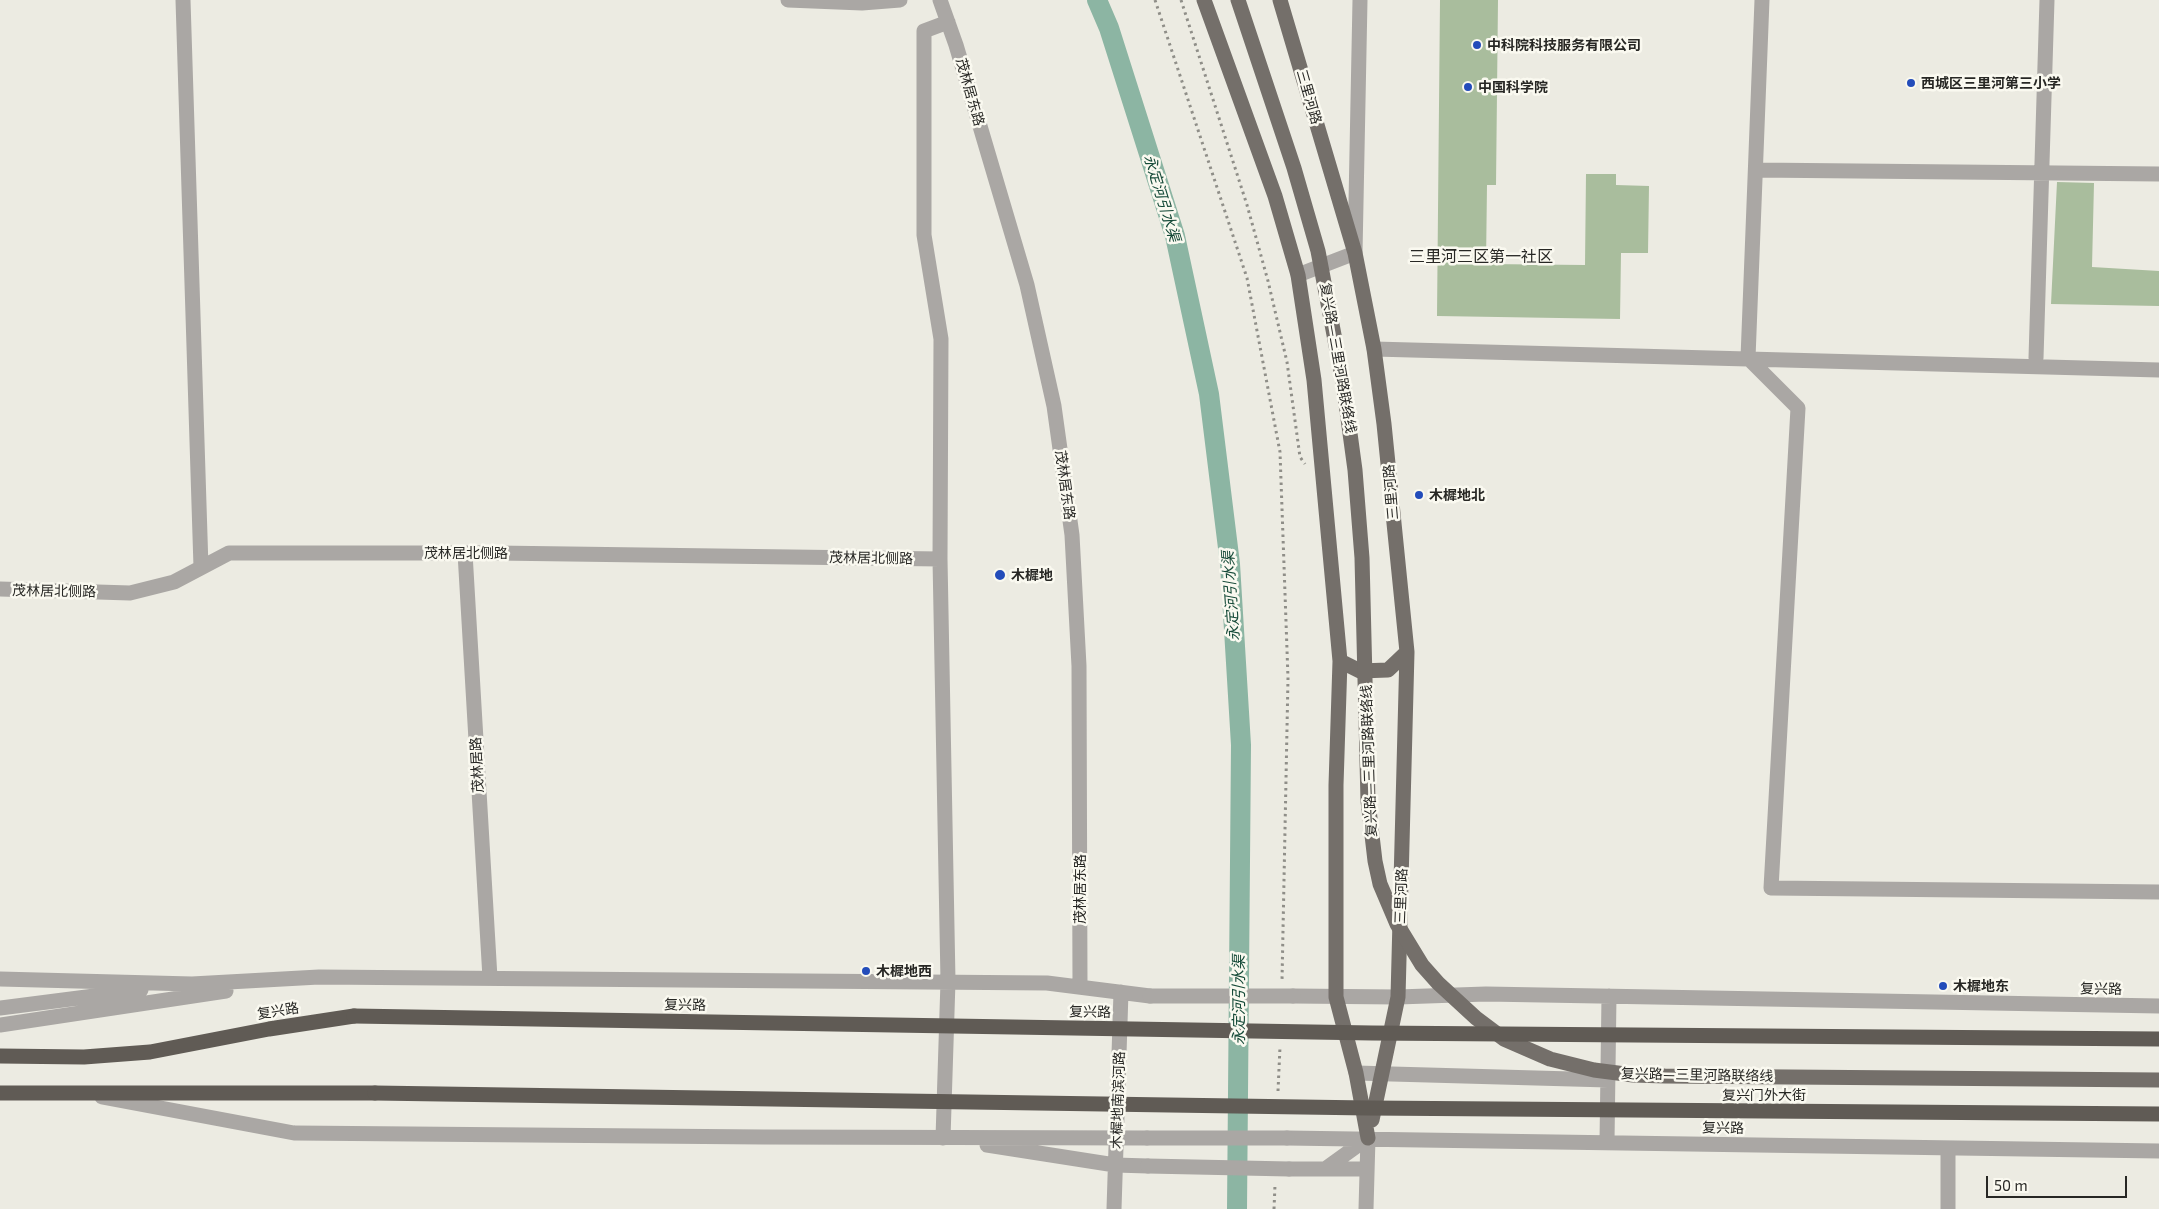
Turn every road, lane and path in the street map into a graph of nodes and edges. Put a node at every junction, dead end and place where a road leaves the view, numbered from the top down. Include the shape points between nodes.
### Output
1 (183, 0) edge
2 (788, 0) edge
3 (900, 0) edge
4 (940, 0) edge
5 (1155, 0) edge
6 (1181, 0) edge
7 (1204, 0) edge
8 (1238, 0) edge
9 (1280, 0) edge
10 (1360, 0) edge
11 (1762, 0) edge
12 (2047, 0) edge
13 (948, 22) junction
14 (1756, 170) junction
15 (2159, 174) edge
16 (1355, 253) junction
17 (1298, 275) junction
18 (1374, 349) junction
19 (1748, 358) junction
20 (2036, 358) dead end
21 (2159, 370) edge
22 (1309, 470) dead end
23 (465, 553) junction
24 (940, 559) junction
25 (201, 567) junction
26 (0, 590) edge
27 (1407, 652) junction
28 (1340, 661) junction
29 (2159, 892) edge
30 (320, 977) junction
31 (490, 978) junction
32 (0, 979) edge
33 (948, 982) junction
34 (192, 984) junction
35 (1080, 986) junction
36 (1121, 992) junction
37 (1287, 993) junction
38 (1336, 996) junction
39 (1609, 996) junction
40 (1398, 998) junction
41 (2159, 1006) edge
42 (0, 1008) edge
43 (0, 1025) edge
44 (2159, 1039) edge
45 (1280, 1040) dead end
46 (0, 1056) edge
47 (1356, 1073) junction
48 (1382, 1073) junction
49 (1608, 1080) junction
50 (2159, 1080) edge
51 (0, 1093) edge
52 (83, 1094) junction
53 (1278, 1100) dead end
54 (2159, 1114) edge
55 (1118, 1137) junction
56 (943, 1138) junction
57 (1368, 1138) junction
58 (1608, 1142) junction
59 (1948, 1148) junction
60 (2159, 1151) edge
61 (1115, 1166) junction
62 (1325, 1169) junction
63 (1367, 1169) junction
64 (1275, 1179) dead end
65 (1114, 1209) edge
66 (1274, 1209) edge
67 (1366, 1209) edge
68 (1948, 1209) edge

1 - 25 street
2 - 3 street via 862,3
4 - 13 street, 茂林居东路
5 - 37 path via 1247,278 1280,452 1288,678
6 - 22 path via 1268,281 1287,362 1300,457
7 - 17 main road via 1275,196
8 - 50 main road, 复兴路—三里河路联络线, bridge via 1294,168 1329,301 1356,470 1363,585 1370,833 1374,861 1386,899 1427,971 1456,1002 1504,1038 1550,1059 1594,1070 1657,1076
9 - 16 main road, 三里河路
10 - 16 street
11 - 14 street
12 - 20 street
13 - 24 street via 924,30 924,235 942,339
13 - 35 street, 茂林居东路 via 1027,285 1054,406 1072,536 1079,666
14 - 15 street
14 - 19 street
16 - 17 street
16 - 18 main road, 三里河路
17 - 28 main road via 1314,380
18 - 19 street
18 - 27 main road, 三里河路
19 - 21 street
19 - 29 street via 1798,408 1771,888
23 - 24 street, 茂林居北侧路
23 - 25 street, 茂林居北侧路 via 229,553
23 - 31 street, 茂林居路
24 - 33 street
25 - 26 street, 茂林居北侧路 via 174,582 130,593
27 - 28 main road via 1388,670 1360,671
27 - 40 main road, 三里河路
28 - 38 main road via 1336,785
30 - 31 street, 复兴路
30 - 34 street, 复兴路
30 - 43 street
31 - 33 street, 复兴路
32 - 34 street, 复兴路
33 - 35 street, 复兴路
33 - 56 street
34 - 42 street
35 - 36 street, 复兴路
36 - 37 street, 复兴路, bridge via 1150,996
36 - 55 street, 木樨地南滨河路
37 - 38 street, 复兴路
38 - 40 street, 复兴路
38 - 47 main road
39 - 40 street, 复兴路 via 1486,994
39 - 41 street, 复兴路
39 - 49 street
40 - 48 main road, 三里河路
44 - 46 highway, 复兴路, bridge via 1372,1033 354,1016 150,1052 84,1057
45 - 53 path
47 - 48 street
47 - 57 main road
48 - 49 street
48 - 57 main road, 三里河路
49 - 58 street
51 - 52 highway
52 - 54 highway, 复兴门外大街, bridge via 376,1093 1368,1108
52 - 56 street via 294,1132
55 - 56 street
55 - 57 street, 复兴路, bridge
55 - 61 street, 木樨地南滨河路
56 - 61 street
57 - 58 street, 复兴路
57 - 62 street
57 - 63 street
58 - 59 street, 复兴路
59 - 60 street, 复兴路
59 - 68 street
61 - 62 street, bridge
61 - 65 street, 木樨地南滨河路
62 - 63 street
63 - 67 street
64 - 66 path

